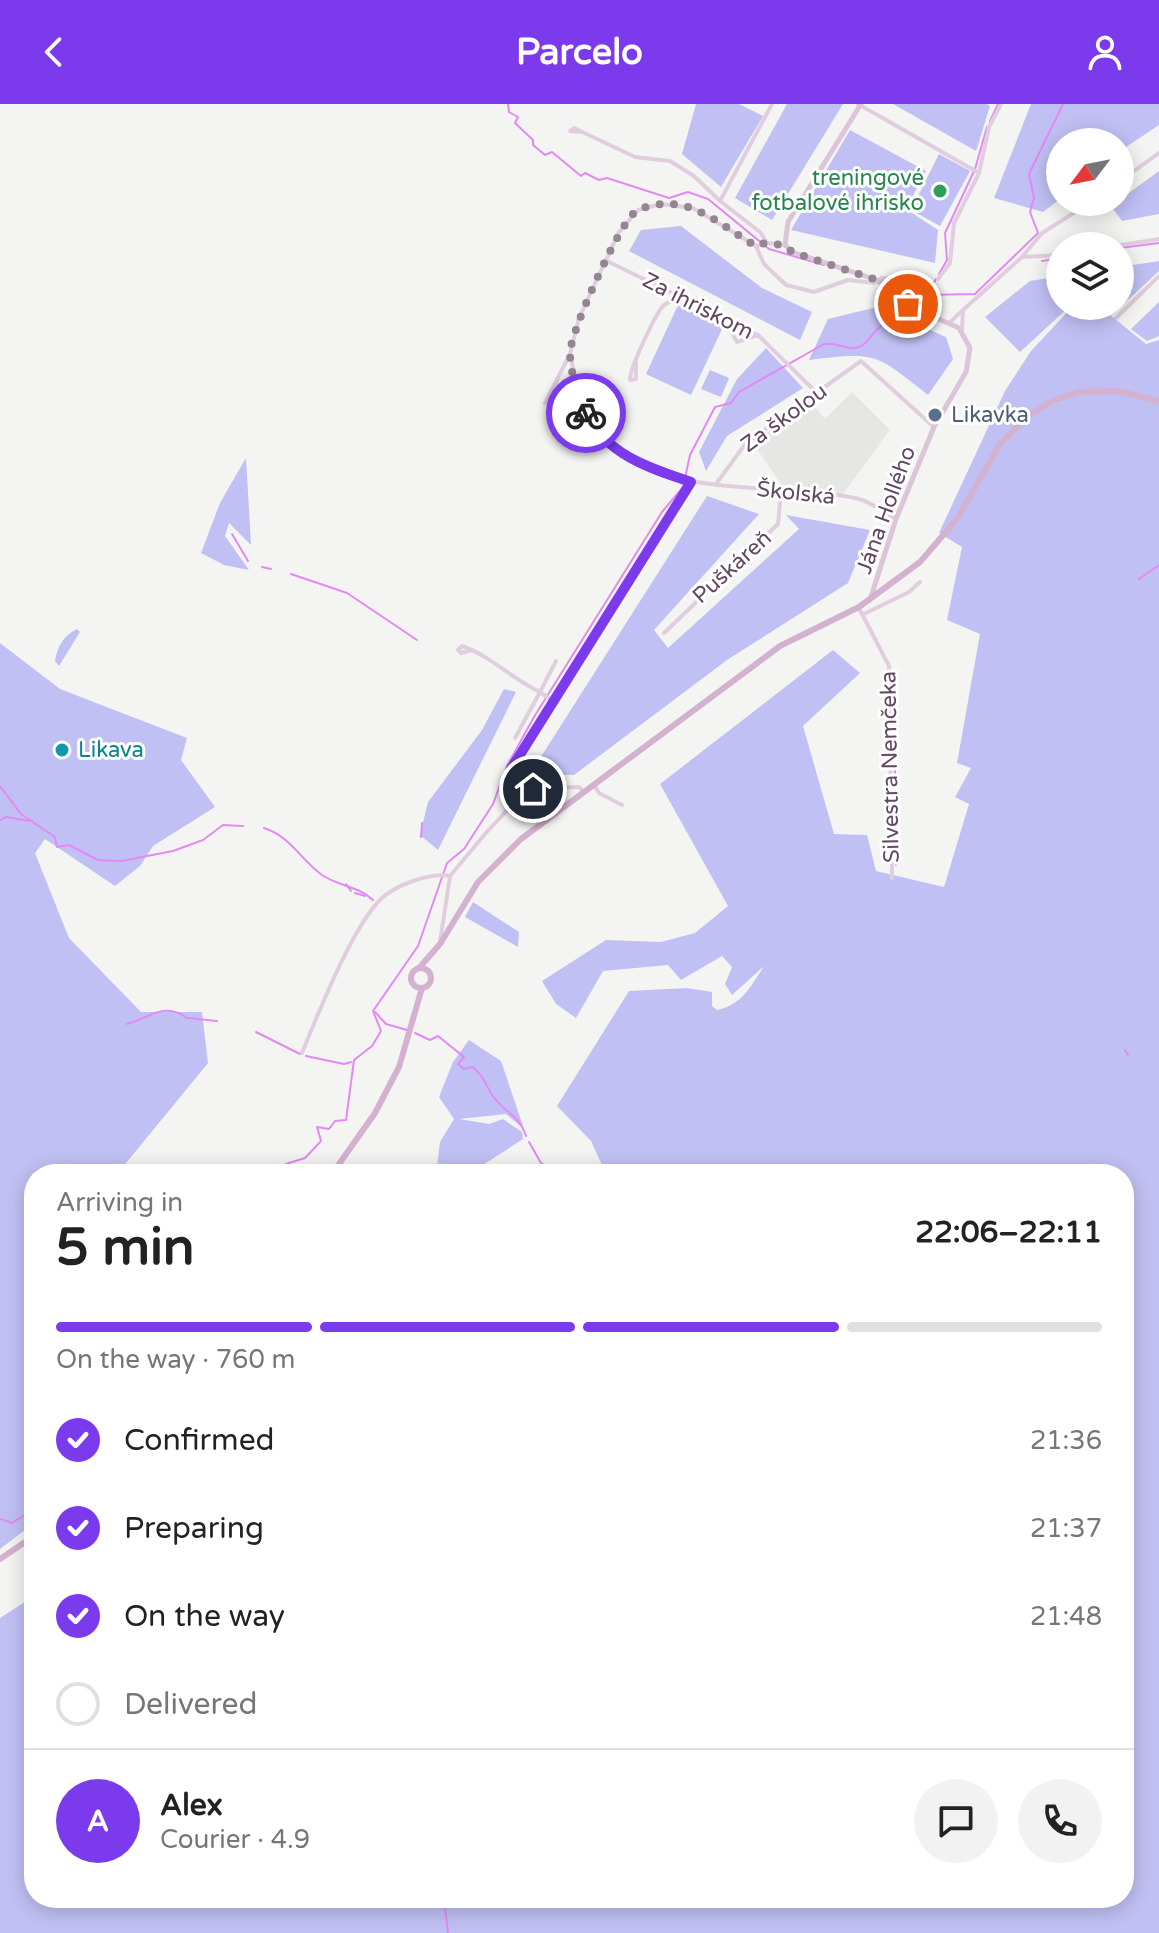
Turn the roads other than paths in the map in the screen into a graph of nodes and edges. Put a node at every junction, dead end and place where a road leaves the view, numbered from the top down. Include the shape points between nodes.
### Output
1 (772, 104) edge
2 (859, 104) edge
3 (1001, 104) edge
4 (582, 132) dead end
5 (1159, 153) edge
6 (976, 171) junction
7 (1134, 171) edge
8 (720, 201) junction
9 (1069, 216) edge
10 (1159, 239) edge
11 (767, 243) junction
12 (1134, 243) edge
13 (785, 245) junction
14 (756, 246) junction
15 (1031, 247) junction
16 (1022, 257) junction
17 (1046, 257) edge
18 (1035, 258) junction
19 (607, 261) junction
20 (1159, 276) edge
21 (938, 279) dead end
22 (877, 280) junction
23 (931, 282) dead end
24 (1134, 300) edge
25 (963, 310) junction
26 (949, 323) junction
27 (730, 329) junction
28 (962, 330) junction
29 (758, 335) junction
30 (749, 338) junction
31 (570, 354) junction
32 (636, 362) dead end
33 (817, 393) junction
34 (1159, 401) edge
35 (545, 403) dead end
36 (934, 427) junction
37 (691, 482) junction
38 (716, 484) junction
39 (781, 492) junction
40 (896, 519) junction
41 (920, 582) dead end
42 (869, 601) junction
43 (861, 611) junction
44 (664, 633) dead end
45 (472, 650) dead end
46 (556, 661) dead end
47 (540, 692) junction
48 (554, 702) junction
49 (515, 738) dead end
50 (594, 785) junction
51 (584, 792) junction
52 (522, 794) junction
53 (622, 805) dead end
54 (446, 875) junction
55 (892, 878) dead end
56 (440, 944) junction
57 (428, 960) junction
58 (419, 968) junction
59 (429, 972) junction
60 (413, 984) junction
61 (422, 988) junction
62 (413, 1022) junction
63 (302, 1053) dead end
64 (339, 1164) edge
65 (24, 1543) edge
66 (0, 1559) edge

1 - 8 street
2 - 6 street
2 - 13 street via 788,222
3 - 6 street
4 - 8 street via 635,157 670,161
5 - 7 street
6 - 21 street via 954,223 950,263
8 - 11 street
9 - 15 street
10 - 12 street
11 - 13 street
11 - 14 street
13 - 22 street via 792,252
14 - 19 street via 702,213 675,204 638,210 619,232
14 - 22 street via 764,264 786,285 814,292 848,280
15 - 16 street
15 - 18 street
16 - 18 street
16 - 25 street
17 - 18 street
19 - 29 street, Za ihriskom
19 - 31 street via 579,318
20 - 24 street
22 - 23 street
22 - 26 street via 909,305
25 - 26 street
25 - 28 street, Jána Hollého
26 - 28 street
27 - 30 street
27 - 30 street via 737,342
27 - 32 street via 675,300 666,303
28 - 36 street, Jána Hollého via 970,348 968,364
29 - 30 street
29 - 33 street, Za ihriskom
31 - 35 street
31 - 37 street, Školská via 581,404 604,440 640,464
33 - 36 street, Za školou via 861,361
33 - 38 street, Za školou via 738,450
34 - 42 main road via 1126,392 1090,391 1062,396 1035,411 1000,444 935,547
36 - 40 street, Jána Hollého
37 - 38 street, Školská
37 - 48 street
38 - 39 street, Školská
39 - 40 street, Školská via 860,500
39 - 44 street, Puškáreň via 778,524
40 - 42 street, Jána Hollého
41 - 43 street via 909,592
42 - 43 main road
43 - 50 main road via 785,643
43 - 55 street, Silvestra Nemčeka via 889,666
45 - 47 street
46 - 47 street
47 - 48 street
47 - 49 street
48 - 52 street via 511,769 508,778
50 - 51 main road
50 - 53 street
51 - 52 street via 579,787 542,788
51 - 56 main road via 492,865 470,891
52 - 54 street
54 - 56 street
54 - 63 street via 426,877 380,900 330,987
56 - 57 main road
57 - 58 main road
57 - 59 main road
58 - 59 main road
58 - 60 main road via 412,973
59 - 61 main road via 430,983
60 - 61 main road
60 - 62 main road
61 - 62 main road
62 - 64 main road via 384,1098
65 - 66 main road

